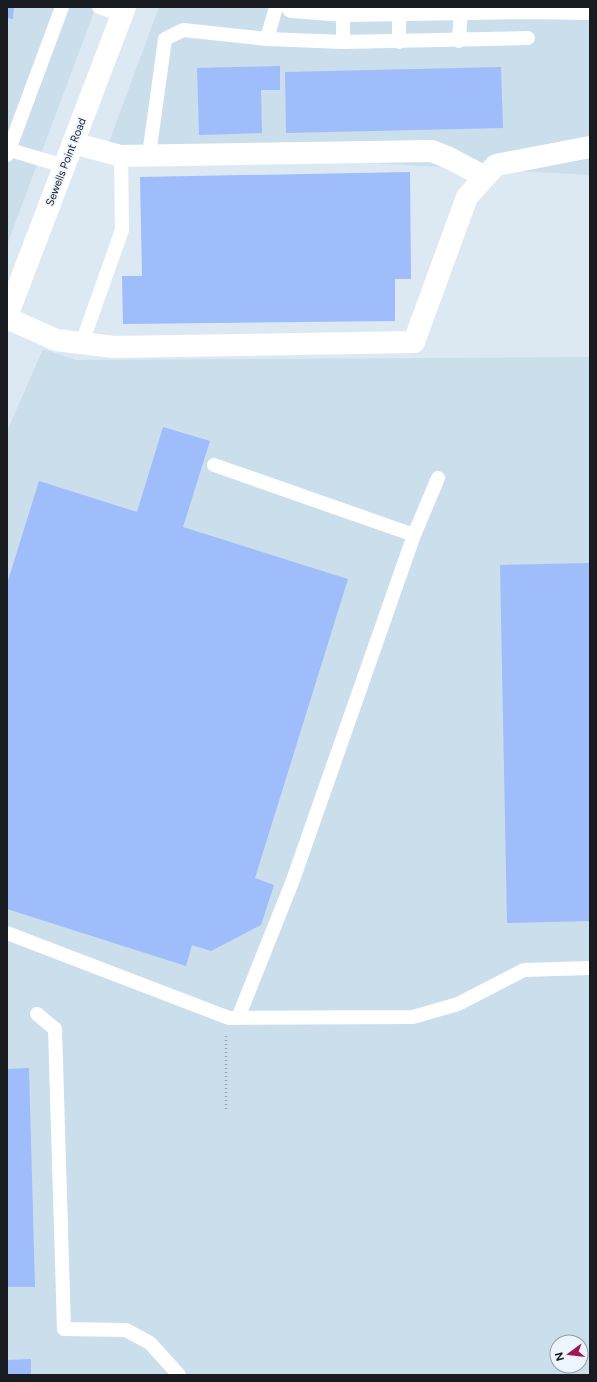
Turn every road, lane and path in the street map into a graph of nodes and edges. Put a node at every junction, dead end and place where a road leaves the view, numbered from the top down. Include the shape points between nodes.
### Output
1 (62, 7) edge
2 (98, 7) edge
3 (276, 7) edge
4 (292, 7) edge
5 (461, 8) edge
6 (590, 9) edge
7 (399, 10) junction
8 (123, 11) edge
9 (343, 11) junction
10 (528, 38) dead end
11 (267, 40) junction
12 (459, 41) junction
13 (343, 42) junction
14 (399, 42) junction
15 (73, 143) junction
16 (590, 147) edge
17 (8, 151) edge
18 (149, 155) junction
19 (121, 156) junction
20 (64, 166) junction
21 (485, 177) junction
22 (13, 284) edge
23 (7, 317) edge
24 (82, 343) junction
25 (214, 465) dead end
26 (438, 478) dead end
27 (414, 534) junction
28 (7, 933) edge
29 (590, 968) edge
30 (37, 1014) dead end
31 (232, 1017) junction
32 (226, 1109) dead end
33 (179, 1375) edge

1 - 17 lane
2 - 8 lane
3 - 11 lane
4 - 9 street
5 - 6 street
5 - 7 street
5 - 12 lane
7 - 9 street
7 - 14 lane
8 - 15 street, Sewells Point Road
9 - 13 lane
10 - 12 lane
11 - 13 lane
11 - 18 lane via 183,30 165,39
12 - 14 lane
13 - 14 lane
15 - 19 street
15 - 20 street, Sewells Point Road
16 - 21 street via 496,165
17 - 20 lane
18 - 19 street
18 - 21 street via 432,151
19 - 24 lane via 122,230
20 - 22 street, Sewells Point Road
21 - 24 street via 467,197 414,342 114,347
22 - 23 street, Sewells Point Road
23 - 24 street via 56,340
25 - 27 lane
26 - 27 lane
27 - 31 lane via 293,880
28 - 31 lane
29 - 31 lane via 524,970 458,1004 413,1017
30 - 33 lane via 55,1029 64,1329 126,1330 150,1343
31 - 32 path

